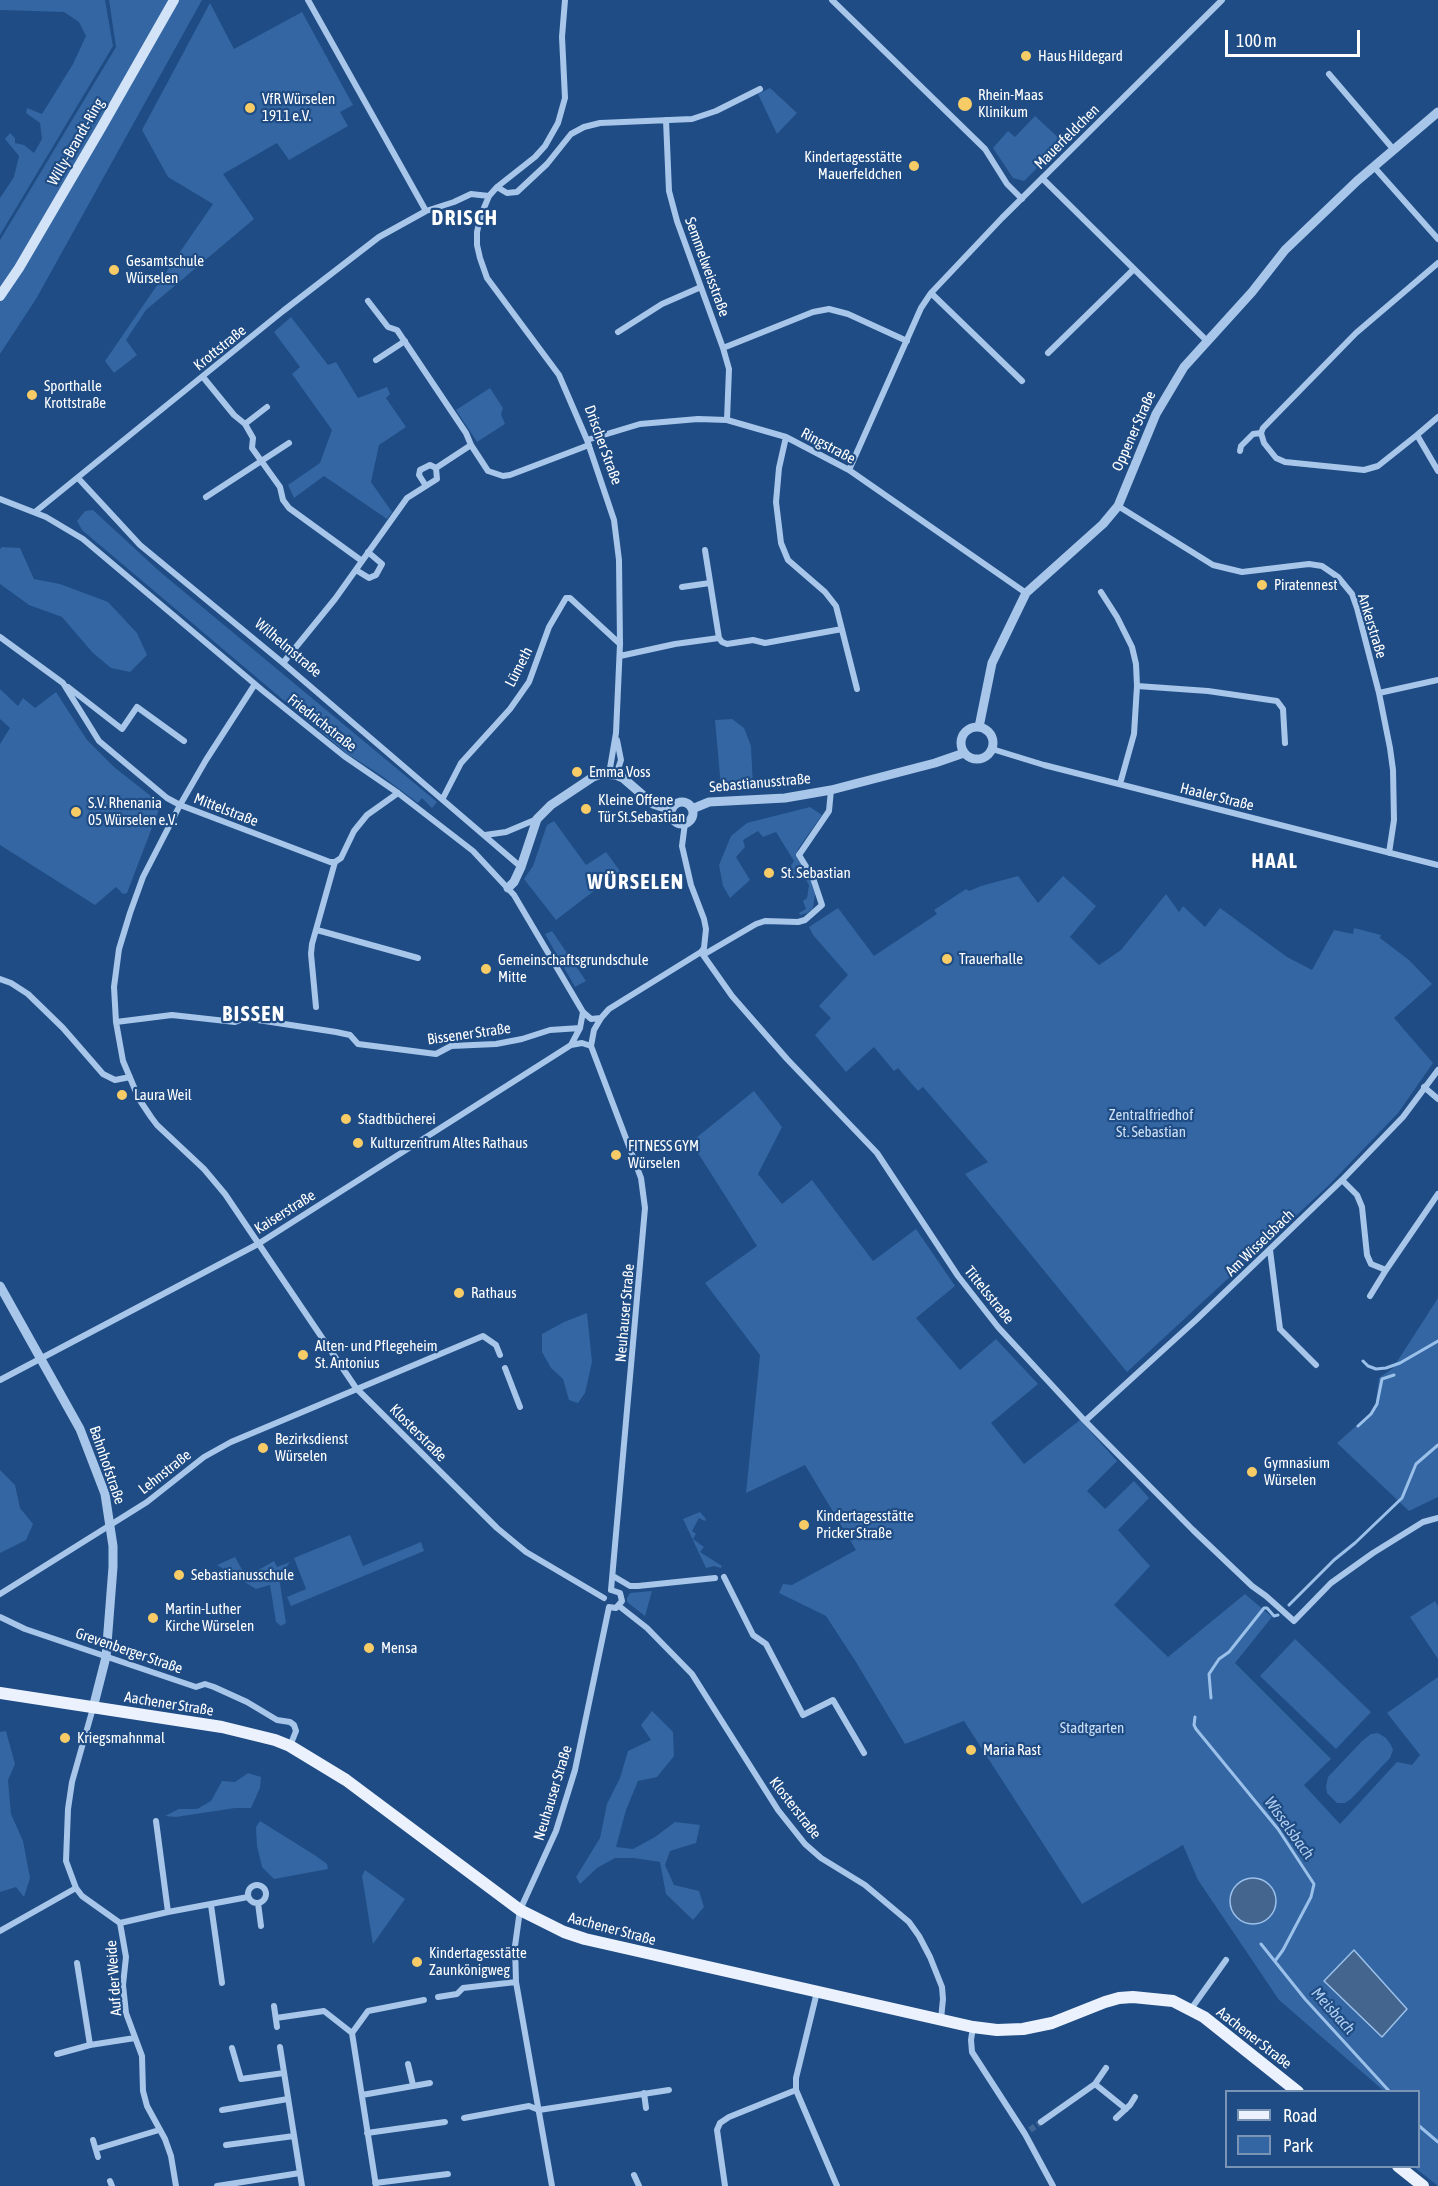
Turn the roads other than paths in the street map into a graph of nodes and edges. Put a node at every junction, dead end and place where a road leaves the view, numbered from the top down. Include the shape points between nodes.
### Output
1 (174, 0) edge
2 (308, 0) edge
3 (565, 0) edge
4 (832, 0) edge
5 (1222, 0) edge
6 (1329, 74) dead end
7 (760, 89) dead end
8 (1438, 112) edge
9 (666, 120) junction
10 (1394, 150) junction
11 (1374, 167) junction
12 (1042, 178) junction
13 (497, 187) junction
14 (489, 196) junction
15 (1022, 199) junction
16 (426, 211) junction
17 (1438, 240) edge
18 (1438, 263) edge
19 (1134, 269) junction
20 (701, 287) junction
21 (931, 293) junction
22 (0, 296) edge
23 (368, 300) dead end
24 (618, 332) dead end
25 (405, 341) junction
26 (907, 341) junction
27 (1207, 341) junction
28 (723, 348) junction
29 (1048, 353) dead end
30 (376, 360) dead end
31 (203, 377) junction
32 (1022, 381) dead end
33 (267, 407) dead end
34 (1438, 417) edge
35 (727, 420) junction
36 (245, 424) junction
37 (1261, 433) junction
38 (1417, 435) junction
39 (786, 437) junction
40 (588, 442) junction
41 (289, 443) dead end
42 (471, 444) junction
43 (1240, 451) dead end
44 (262, 460) junction
45 (436, 468) junction
46 (849, 470) junction
47 (1438, 471) edge
48 (78, 478) junction
49 (426, 486) junction
50 (206, 497) dead end
51 (0, 499) edge
52 (1118, 506) junction
53 (35, 512) junction
54 (705, 550) dead end
55 (368, 552) junction
56 (362, 561) junction
57 (356, 570) junction
58 (710, 583) junction
59 (682, 587) dead end
60 (1101, 592) dead end
61 (1026, 593) junction
62 (842, 629) junction
63 (0, 637) edge
64 (719, 638) junction
65 (620, 644) junction
66 (620, 656) junction
67 (283, 663) junction
68 (1438, 680) edge
69 (63, 683) junction
70 (255, 684) junction
71 (1137, 686) junction
72 (857, 688) dead end
73 (1379, 693) junction
74 (979, 727) junction
75 (184, 741) dead end
76 (1285, 743) dead end
77 (992, 749) junction
78 (964, 753) junction
79 (613, 774) junction
80 (1120, 784) junction
81 (831, 790) junction
82 (398, 793) junction
83 (442, 798) junction
84 (180, 805) junction
85 (692, 809) junction
86 (671, 810) junction
87 (537, 819) junction
88 (685, 823) junction
89 (485, 835) junction
90 (1389, 853) junction
91 (335, 862) junction
92 (1438, 865) edge
93 (521, 867) junction
94 (508, 888) junction
95 (317, 930) junction
96 (702, 954) junction
97 (418, 958) dead end
98 (0, 979) edge
99 (316, 1007) dead end
100 (583, 1012) junction
101 (601, 1018) junction
102 (116, 1022) junction
103 (580, 1028) junction
104 (571, 1045) junction
105 (591, 1046) junction
106 (1438, 1070) edge
107 (130, 1077) junction
108 (1424, 1087) junction
109 (1438, 1099) edge
110 (1342, 1180) junction
111 (1438, 1194) edge
112 (258, 1244) junction
113 (1270, 1250) junction
114 (1386, 1270) junction
115 (0, 1286) edge
116 (1370, 1296) dead end
117 (500, 1354) dead end
118 (40, 1359) junction
119 (1316, 1365) dead end
120 (505, 1368) dead end
121 (0, 1380) edge
122 (356, 1388) junction
123 (520, 1407) dead end
124 (1085, 1421) junction
125 (1438, 1518) edge
126 (111, 1525) junction
127 (613, 1576) junction
128 (724, 1577) dead end
129 (715, 1578) dead end
130 (630, 1586) junction
131 (611, 1590) junction
132 (620, 1593) junction
133 (0, 1594) edge
134 (604, 1598) junction
135 (619, 1606) junction
136 (609, 1607) junction
137 (0, 1617) edge
138 (106, 1657) junction
139 (0, 1693) edge
140 (93, 1708) junction
141 (290, 1746) junction
142 (864, 1753) dead end
143 (156, 1821) dead end
144 (76, 1888) junction
145 (248, 1897) junction
146 (258, 1903) junction
147 (211, 1905) junction
148 (520, 1910) junction
149 (168, 1912) junction
150 (120, 1923) junction
151 (261, 1926) dead end
152 (0, 1931) edge
153 (1226, 1960) dead end
154 (77, 1963) dead end
155 (516, 1982) junction
156 (222, 1983) dead end
157 (817, 1992) junction
158 (438, 1997) dead end
159 (424, 2000) dead end
160 (274, 2006) dead end
161 (1191, 2009) junction
162 (276, 2018) junction
163 (941, 2019) junction
164 (277, 2027) dead end
165 (973, 2027) junction
166 (352, 2033) junction
167 (135, 2038) junction
168 (90, 2045) junction
169 (232, 2048) dead end
170 (280, 2048) dead end
171 (57, 2054) dead end
172 (408, 2064) dead end
173 (1106, 2068) dead end
174 (284, 2073) junction
175 (430, 2083) dead end
176 (1095, 2084) junction
177 (413, 2085) junction
178 (669, 2090) dead end
179 (796, 2090) junction
180 (1297, 2090) edge
181 (644, 2093) junction
182 (362, 2095) junction
183 (1135, 2097) dead end
184 (288, 2099) junction
185 (646, 2108) dead end
186 (1126, 2109) junction
187 (222, 2110) dead end
188 (539, 2110) junction
189 (465, 2118) dead end
190 (1116, 2118) dead end
191 (445, 2122) dead end
192 (1041, 2122) tunnel mouth
193 (159, 2130) junction
194 (367, 2133) junction
195 (294, 2136) junction
196 (93, 2140) dead end
197 (226, 2145) dead end
198 (96, 2149) junction
199 (98, 2157) dead end
200 (1400, 2168) edge
201 (300, 2173) junction
202 (448, 2174) dead end
203 (634, 2175) dead end
204 (375, 2185) edge
205 (176, 2186) edge
206 (217, 2186) edge
207 (302, 2186) edge
208 (552, 2186) edge
209 (639, 2186) edge
210 (725, 2186) edge
211 (837, 2186) edge
212 (1053, 2186) edge
213 (1423, 2186) edge

1 - 22 main road, Willy-Brandt-Ring
2 - 16 street
3 - 13 street via 564,99 558,123 535,157
4 - 15 street via 985,149 1007,184
5 - 12 street, Mauerfeldchen
6 - 10 street
7 - 9 street via 692,119
8 - 10 street, Oppener Straße
9 - 13 street via 584,127 571,134 517,192 507,193
9 - 20 street, Semmelweisstraße via 669,191
10 - 11 street, Oppener Straße
11 - 17 street
11 - 27 street, Oppener Straße via 1285,250
12 - 15 street, Mauerfeldchen
12 - 19 street
13 - 14 street
14 - 16 street, Krottstraße via 471,194
14 - 40 street, Drischer Straße via 477,232 485,272 559,375
15 - 21 street, Mauerfeldchen
16 - 31 street, Krottstraße via 370,244
18 - 37 street via 1356,333
19 - 27 street
19 - 29 street
20 - 24 street via 662,304
20 - 28 street, Semmelweisstraße
21 - 26 street, Mauerfeldchen
21 - 32 street
23 - 25 street, Ringstraße via 388,327 397,330
25 - 30 street
25 - 42 street, Ringstraße
26 - 28 street via 829,309
26 - 46 street, Mauerfeldchen
27 - 52 street, Oppener Straße via 1184,368 1156,414
28 - 35 street, Semmelweisstraße via 729,369
31 - 36 street
31 - 48 street, Krottstraße
33 - 36 street
34 - 38 street
35 - 39 street, Ringstraße
35 - 40 street, Ringstraße via 640,424
36 - 44 street via 253,438 252,448
37 - 38 street via 1276,458 1285,462 1364,470 1378,466
37 - 43 street via 1253,434
38 - 47 street
39 - 46 street, Ringstraße
39 - 62 street via 776,502 781,543 788,560 831,598
40 - 42 street, Ringstraße via 507,476 485,469
40 - 65 street, Drischer Straße via 614,520 619,560
41 - 44 street
42 - 45 street
44 - 50 street
44 - 56 street via 289,508
45 - 49 street via 437,479
45 - 49 street via 430,465 420,470
46 - 61 street, Ringstraße
48 - 53 street, Krottstraße
48 - 67 street, Wilhelmstraße via 140,545
49 - 55 street via 407,498
51 - 53 street, Friedrichstraße
52 - 61 street, Oppener Straße
52 - 73 street, Ankerstraße via 1213,565 1242,572 1309,564 1322,566 1338,577 1352,594 1357,608
53 - 70 street, Friedrichstraße via 83,539
54 - 58 street
55 - 56 street
55 - 57 street via 382,564 376,575 369,578
56 - 57 street
57 - 67 street
58 - 59 street
58 - 64 street
60 - 71 street via 1132,647
61 - 74 street, Oppener Straße via 992,663
62 - 64 street via 765,643 753,640 727,644
62 - 72 street
63 - 69 street, Mittelstraße
64 - 66 street
65 - 66 street, Drischer Straße
65 - 83 street, Lümeth via 566,598 549,627 529,682 461,763
66 - 79 street, Drischer Straße
67 - 83 street, Wilhelmstraße
68 - 73 street
69 - 75 street, Mittelstraße via 122,729 137,707
69 - 84 street, Mittelstraße via 99,741
70 - 82 street, Friedrichstraße via 344,756
70 - 84 street, Klosterstraße
71 - 76 street via 1276,701 1283,709
71 - 80 street via 1134,734
73 - 90 street, Ankerstraße via 1393,770 1394,820
74 - 77 street via 991,735
74 - 78 street via 965,733 961,743
77 - 78 street via 977,759
77 - 80 street, Haaler Straße
78 - 81 street, Sebastianusstraße
79 - 86 street via 653,804
79 - 87 street via 601,774 584,782
80 - 90 street, Haaler Straße
81 - 85 street, Sebastianusstraße via 785,798 709,802
81 - 96 street, Sebastianusstraße via 829,812 799,855 813,878 822,905 805,920 765,921
82 - 91 street via 367,815
82 - 94 street, Friedrichstraße via 473,851
83 - 89 street, Wilhelmstraße
84 - 91 street, Mittelstraße
84 - 102 street, Klosterstraße via 143,877 119,949 114,987
85 - 86 street via 681,802
85 - 88 street via 692,816
86 - 88 street via 674,821
87 - 89 street via 506,832
87 - 93 street
88 - 96 street via 682,846 704,919
89 - 93 street, Wilhelmstraße
90 - 92 street, Haaler Straße
91 - 95 street
93 - 94 street
94 - 100 street, Friedrichstraße
95 - 97 street
95 - 99 street via 311,954
96 - 101 street via 609,1009
96 - 124 street, Tittelsstraße via 732,996 787,1059 877,1153 958,1276
98 - 107 street via 28,994 103,1074 111,1080
100 - 101 street via 591,1019
100 - 103 street, Kaiserstraße
101 - 105 street
102 - 103 street, Bissener Straße via 172,1015 235,1022 245,1017 350,1035 358,1044 436,1054 451,1046 496,1044 550,1029
102 - 107 street, Klosterstraße
103 - 104 street, Kaiserstraße
104 - 105 street
104 - 112 street, Kaiserstraße
105 - 127 street, Neuhauser Straße via 640,1178 645,1208
106 - 108 street, Am Wisselsbach
107 - 112 street, Klosterstraße via 157,1125 204,1169
108 - 109 street
108 - 110 street, Am Wisselsbach via 1403,1117
110 - 113 street, Am Wisselsbach
110 - 114 street via 1357,1195 1362,1208 1371,1264
111 - 114 street
112 - 118 street, Kaiserstraße
112 - 122 street, Klosterstraße
113 - 119 street via 1280,1329
113 - 124 street, Am Wisselsbach
114 - 116 street
115 - 118 street, Bahnhofstraße
117 - 122 street, Lehnstraße via 496,1345 483,1336
118 - 121 street, Kaiserstraße
118 - 126 street, Bahnhofstraße via 80,1429 105,1494
120 - 123 street
122 - 126 street, Lehnstraße via 204,1457
122 - 134 street, Klosterstraße via 497,1528 526,1552
124 - 125 street, Tittelsstraße via 1223,1559 1294,1621 1331,1583 1356,1565 1423,1522
126 - 133 street, Lehnstraße
126 - 138 street, Bahnhofstraße via 113,1567
127 - 130 street
127 - 131 street, Neuhauser Straße
128 - 142 street via 753,1635 766,1644 803,1715 833,1700
129 - 130 street
130 - 132 street
131 - 132 street
131 - 134 street
132 - 135 street
134 - 136 street
135 - 136 street
135 - 163 street, Klosterstraße via 692,1674 778,1810 805,1844 909,1922 942,1987
136 - 148 street, Neuhauser Straße via 575,1770 556,1831
137 - 138 street, Grevenberger Straße
138 - 140 street, Bahnhofstraße
138 - 141 street, Grevenberger Straße via 196,1687 205,1683 214,1686 277,1720 290,1722 296,1731
139 - 140 main road, Aachener Straße
140 - 141 main road, Aachener Straße via 222,1727
140 - 144 street via 68,1809 66,1861
141 - 148 main road, Aachener Straße via 346,1780
143 - 149 street
144 - 150 street, Auf der Weide
144 - 152 street
145 - 146 street
145 - 146 street via 249,1888 261,1885 266,1894
145 - 147 street
146 - 151 street
147 - 149 street
147 - 156 street
148 - 155 street, Neuhauser Straße
148 - 157 main road, Aachener Straße via 585,1939
149 - 150 street
150 - 167 street, Auf der Weide via 126,1957 125,2006
153 - 161 street
154 - 168 street
155 - 158 street via 464,1988 457,1994
155 - 188 street, Neuhauser Straße
157 - 163 main road, Aachener Straße
157 - 179 street
159 - 166 street via 368,2012
160 - 162 street
161 - 165 main road, Aachener Straße via 1173,2001 1126,1998 1023,2029
161 - 180 main road, Aachener Straße
162 - 164 street
162 - 166 street via 324,2011
163 - 165 main road, Aachener Straße
165 - 212 street via 972,2052 1028,2132
166 - 182 street
167 - 168 street
167 - 193 street, Auf der Weide via 142,2056 143,2091
168 - 171 street
169 - 174 street via 241,2079
170 - 174 street
172 - 177 street
173 - 176 street
174 - 184 street
175 - 177 street
176 - 186 street
176 - 192 street
177 - 182 street
178 - 181 street
179 - 210 street via 720,2123 717,2130
179 - 211 street
181 - 185 street
181 - 188 street
182 - 194 street
183 - 186 street
184 - 187 street
184 - 195 street
186 - 190 street
188 - 189 street via 529,2106
188 - 208 street, Neuhauser Straße
191 - 194 street
193 - 198 street
193 - 205 street, Auf der Weide via 171,2156
194 - 204 street
195 - 197 street
195 - 201 street
196 - 198 street
198 - 199 street
200 - 213 main road
201 - 206 street
201 - 207 street
202 - 204 street
203 - 209 street

